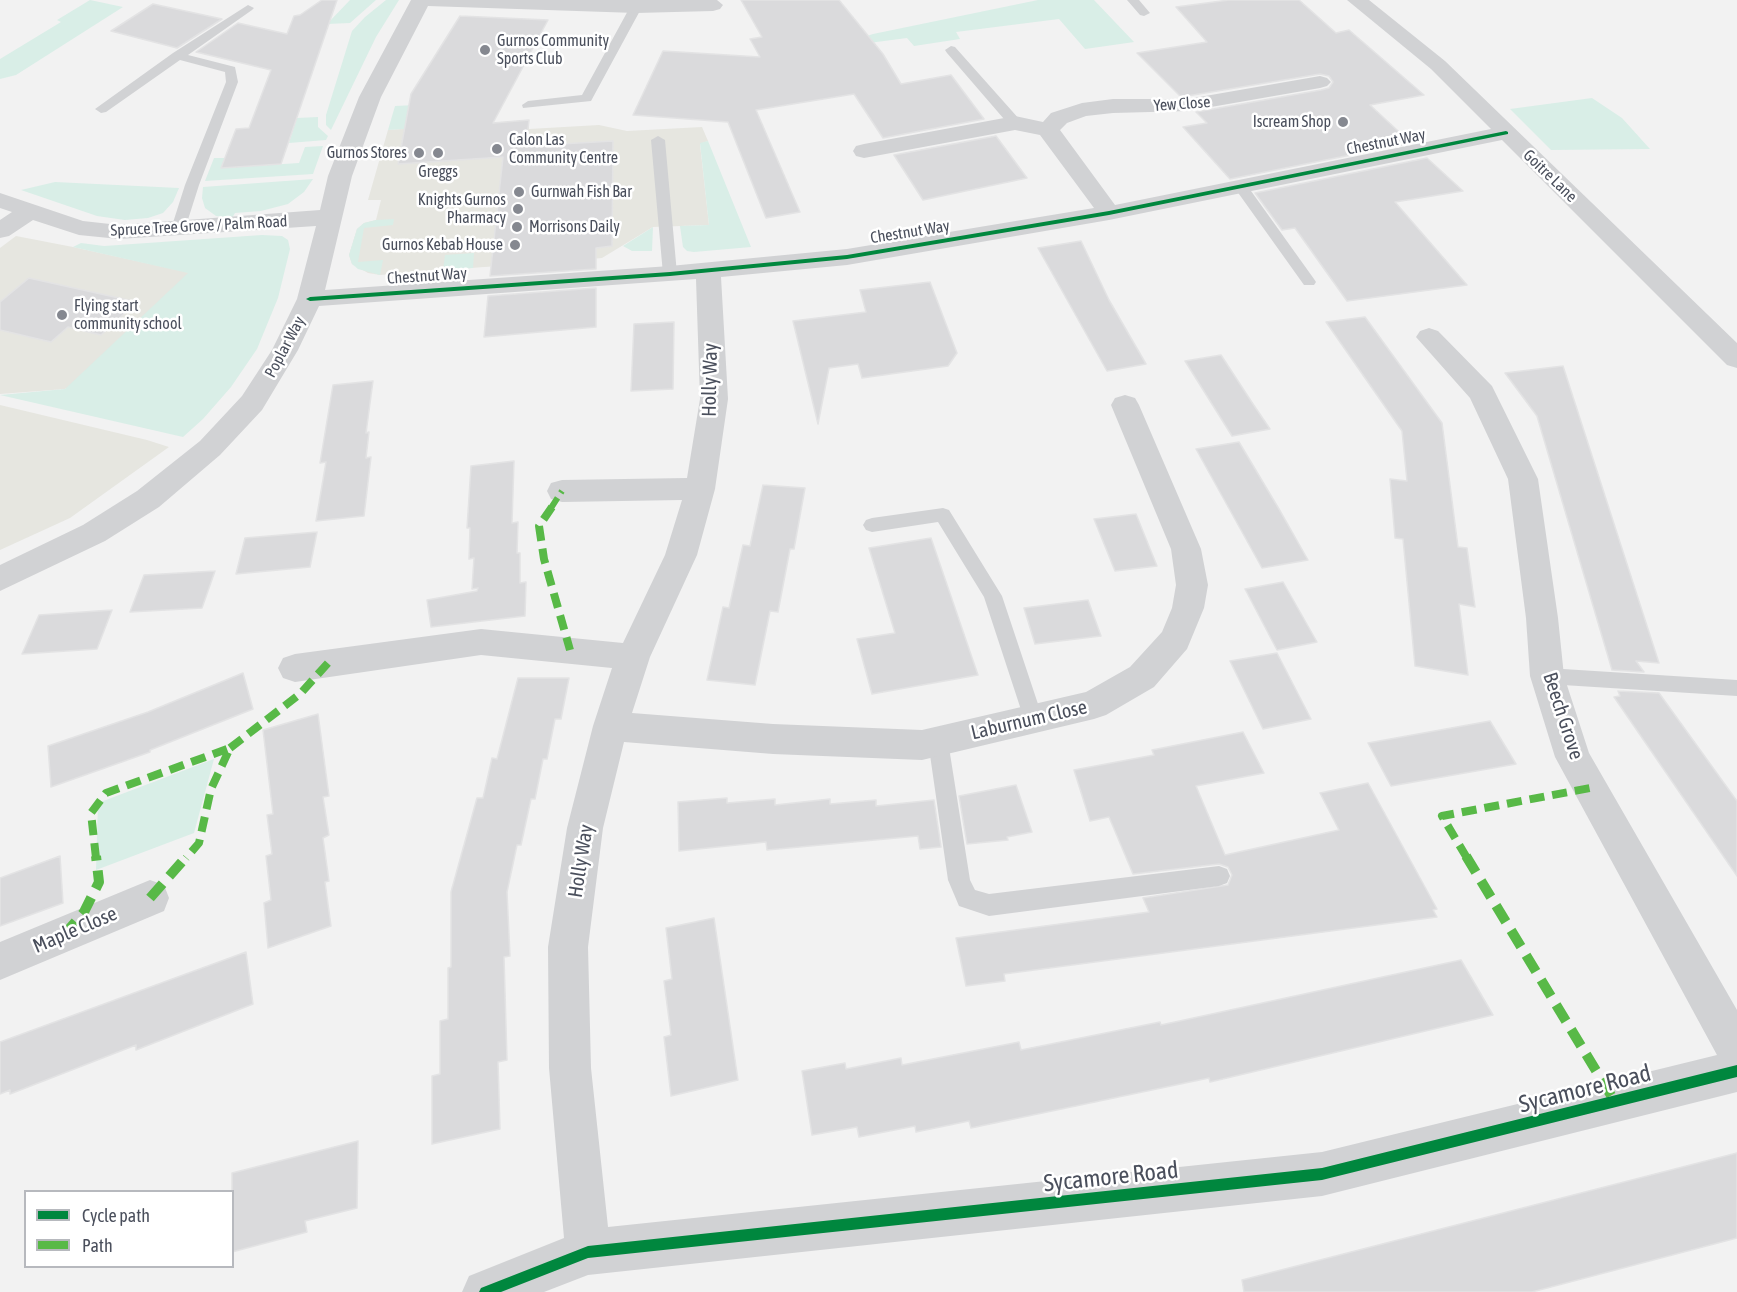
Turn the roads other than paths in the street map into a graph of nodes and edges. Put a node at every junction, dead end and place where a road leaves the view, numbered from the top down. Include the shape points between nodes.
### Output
1 (421, 0) edge
2 (1133, 0) edge
3 (1357, 0) edge
4 (527, 2) edge
5 (713, 5) dead end
6 (248, 8) dead end
7 (636, 8) junction
8 (1144, 13) dead end
9 (951, 50) dead end
10 (177, 56) junction
11 (1320, 82) dead end
12 (528, 105) dead end
13 (101, 109) dead end
14 (1015, 123) junction
15 (1048, 130) junction
16 (1506, 133) junction
17 (658, 140) dead end
18 (864, 151) dead end
19 (1241, 187) junction
20 (0, 200) edge
21 (29, 212) junction
22 (1109, 213) junction
23 (331, 215) junction
24 (178, 229) junction
25 (0, 231) edge
26 (708, 271) junction
27 (670, 274) junction
28 (1309, 282) dead end
29 (310, 299) junction
30 (1429, 337) dead end
31 (1737, 359) edge
32 (1125, 405) dead end
33 (700, 489) junction
34 (562, 491) dead end
35 (872, 525) dead end
36 (0, 579) edge
37 (633, 657) junction
38 (295, 668) dead end
39 (1547, 676) junction
40 (1737, 688) edge
41 (1033, 719) junction
42 (610, 726) junction
43 (938, 741) junction
44 (1219, 876) dead end
45 (150, 898) dead end
46 (0, 962) edge
47 (1737, 1050) edge
48 (1737, 1071) edge
49 (588, 1252) junction
50 (485, 1292) edge

1 - 4 street
1 - 23 street, Poplar Way via 370,97 340,176
2 - 8 lane
3 - 16 street, Goitre Lane via 1438,65
4 - 7 street
5 - 7 street
6 - 10 lane
7 - 12 lane via 587,98
9 - 14 lane
10 - 13 lane
10 - 24 lane via 231,70 232,82
11 - 15 street, Yew Close via 1188,105 1083,110 1059,118
14 - 15 street
14 - 18 street
15 - 22 street
16 - 19 street, Chestnut Way
16 - 31 street, Goitre Lane
17 - 27 lane
19 - 22 street, Chestnut Way
19 - 28 lane
20 - 21 street, Spruce Tree Grove / Palm Road
21 - 24 street, Spruce Tree Grove / Palm Road via 79,228 119,232
21 - 25 street
22 - 26 street, Chestnut Way via 847,257
23 - 24 street, Spruce Tree Grove / Palm Road
23 - 29 street, Poplar Way
26 - 27 street, Chestnut Way
26 - 33 street, Holly Way via 714,399
27 - 29 street, Chestnut Way
29 - 36 street, Poplar Way via 285,350 252,403 210,448 148,499 94,533
30 - 39 street, Beech Grove via 1482,393 1523,479
32 - 41 street, Laburnum Close via 1186,549 1192,585 1188,608 1175,640 1142,677 1094,705
33 - 34 street
33 - 37 street, Holly Way via 681,555
35 - 41 lane via 943,515 993,596
37 - 38 street via 481,642
37 - 42 street, Holly Way
39 - 40 lane
39 - 47 street, Beech Grove via 1573,757
41 - 43 street, Laburnum Close
42 - 43 street, Laburnum Close via 784,739 922,745
42 - 49 street, Holly Way via 585,828 567,947 570,1068
43 - 44 lane via 959,880 967,898 989,905
45 - 46 street, Maple Close
48 - 49 street, Sycamore Road via 1322,1174
49 - 50 street, Sycamore Road

